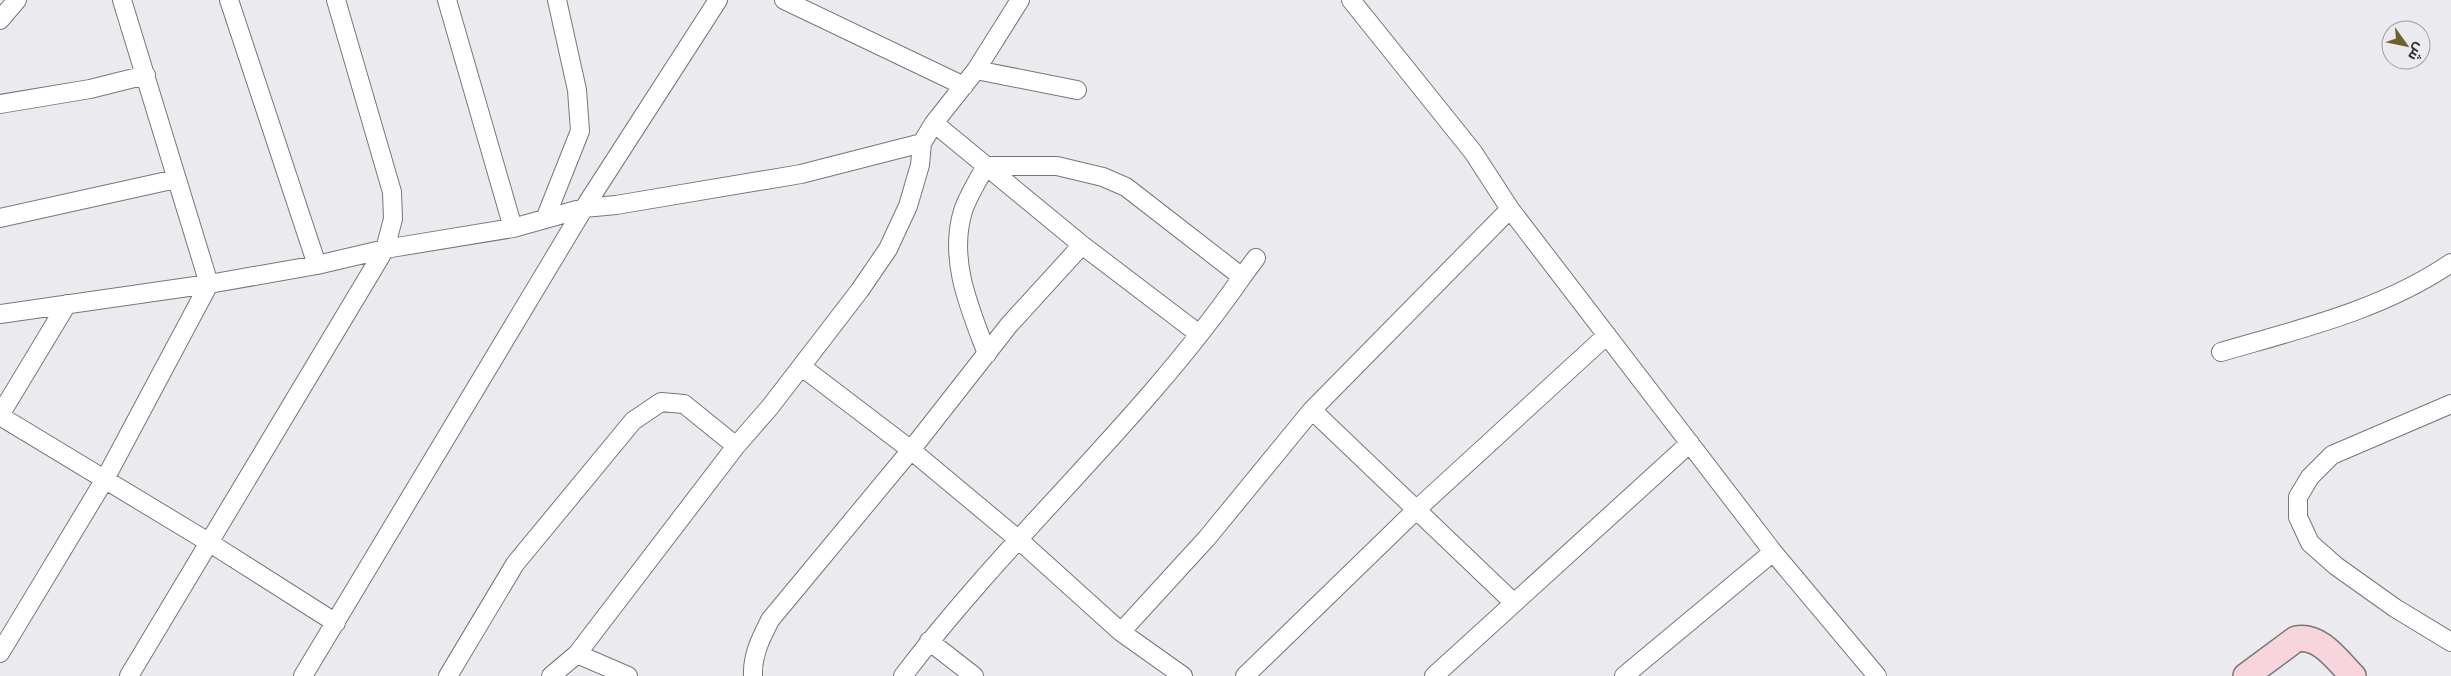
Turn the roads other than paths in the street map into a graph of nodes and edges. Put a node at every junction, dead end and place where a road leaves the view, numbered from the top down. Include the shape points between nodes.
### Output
1 (17, 0) edge
2 (122, 0) edge
3 (229, 0) edge
4 (336, 0) edge
5 (447, 0) edge
6 (557, 0) edge
7 (718, 0) edge
8 (784, 0) edge
9 (1020, 0) edge
10 (1350, 0) edge
11 (0, 20) edge
12 (976, 70) junction
13 (146, 75) junction
14 (964, 86) junction
15 (1078, 90) dead end
16 (0, 104) edge
17 (934, 123) junction
18 (922, 143) junction
19 (986, 166) junction
20 (176, 179) junction
21 (584, 208) junction
22 (1510, 209) junction
23 (0, 218) edge
24 (545, 219) junction
25 (513, 228) junction
26 (1082, 245) junction
27 (385, 249) junction
28 (1256, 258) dead end
29 (2451, 263) edge
30 (317, 265) junction
31 (1242, 277) junction
32 (209, 284) junction
33 (67, 304) junction
34 (0, 314) edge
35 (1199, 334) junction
36 (1607, 335) junction
37 (2221, 352) dead end
38 (987, 354) junction
39 (802, 367) junction
40 (2451, 404) edge
41 (1312, 410) junction
42 (0, 416) edge
43 (1690, 443) junction
44 (736, 446) junction
45 (911, 450) junction
46 (105, 479) junction
47 (1416, 510) junction
48 (1018, 540) junction
49 (210, 543) junction
50 (1773, 552) junction
51 (1514, 603) junction
52 (336, 623) junction
53 (1121, 632) junction
54 (929, 641) junction
55 (2451, 642) edge
56 (0, 653) edge
57 (578, 654) junction
58 (129, 676) edge
59 (303, 676) edge
60 (448, 676) edge
61 (551, 676) edge
62 (628, 676) edge
63 (753, 676) edge
64 (903, 676) edge
65 (974, 676) edge
66 (1183, 676) edge
67 (1245, 676) edge
68 (1434, 676) edge
69 (1624, 676) edge
70 (1877, 676) edge
71 (2246, 676) edge
72 (2352, 676) edge

1 - 11 street
2 - 13 street
3 - 30 street
4 - 27 street via 392,192 393,219
5 - 25 street
6 - 24 street via 577,90 580,131
7 - 21 street
8 - 14 street
9 - 12 street
10 - 22 street via 1473,152
12 - 14 street
12 - 15 street
13 - 16 street via 90,89
13 - 20 street
14 - 17 street
17 - 18 street
17 - 19 street
18 - 21 street via 801,174
18 - 39 street via 920,165 908,206 888,249
19 - 26 street
19 - 31 street via 1057,166 1103,177 1126,187
19 - 38 street via 963,211 957,252 967,301
20 - 23 street
20 - 32 street
21 - 24 street
21 - 52 street
22 - 36 street
22 - 41 street
24 - 25 street
25 - 27 street
26 - 35 street
26 - 38 street
27 - 30 street
27 - 49 street
28 - 31 street
29 - 37 street via 2351,315
30 - 32 street
31 - 35 street
32 - 33 street
32 - 46 street
33 - 34 street
33 - 42 street
35 - 48 street via 1131,417
36 - 43 street
36 - 47 street
38 - 45 street
39 - 44 street
39 - 45 street
40 - 55 street via 2332,455 2310,477 2298,497 2298,517 2310,543 2395,608
41 - 47 street
41 - 53 street via 1206,538
42 - 46 street
43 - 50 street
43 - 51 street
44 - 57 street
44 - 60 street via 684,404 661,402 633,421 515,564
45 - 48 street
45 - 63 street via 770,620 756,651
46 - 49 street
46 - 56 street
47 - 51 street
47 - 67 street
48 - 53 street
48 - 54 street
49 - 52 street
49 - 58 street
50 - 69 street
50 - 70 street
51 - 68 street
52 - 59 street
53 - 66 street
54 - 64 street
54 - 65 street
57 - 61 street
57 - 62 street
71 - 72 street via 2280,649 2304,638 2316,640

